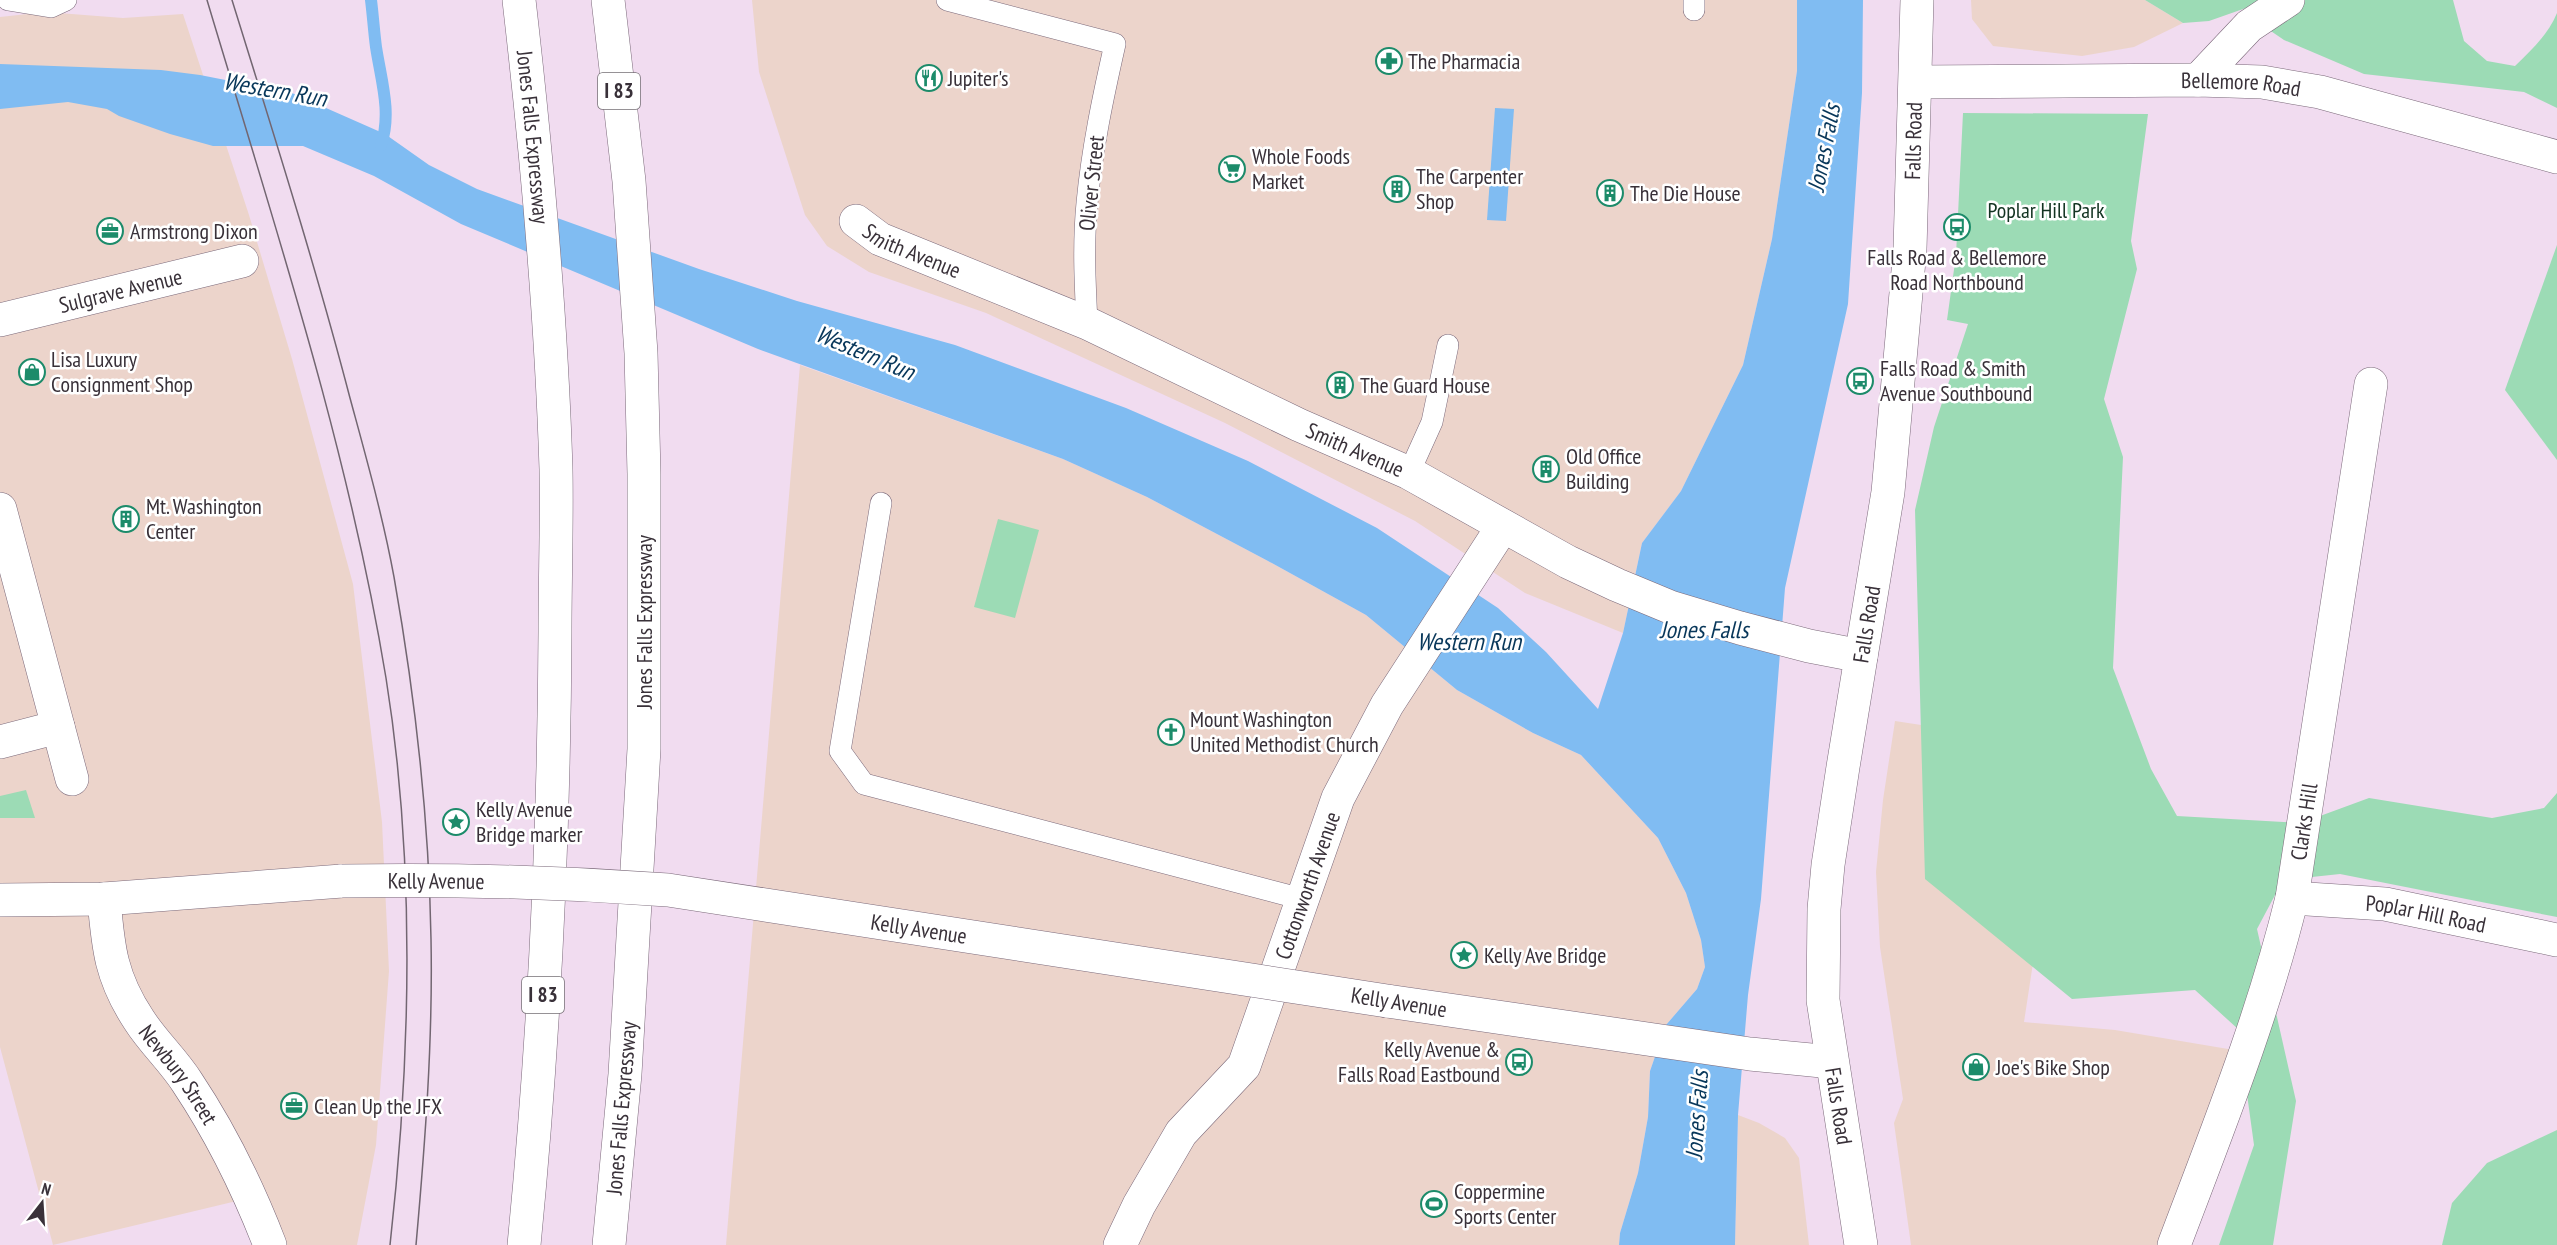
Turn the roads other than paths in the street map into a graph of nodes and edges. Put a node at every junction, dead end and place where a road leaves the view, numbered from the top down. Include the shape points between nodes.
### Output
1 (8, 0) edge
2 (66, 0) edge
3 (519, 0) edge
4 (608, 0) edge
5 (947, 0) edge
6 (1917, 0) edge
7 (2288, 0) edge
8 (2198, 80) junction
9 (1917, 82) junction
10 (2557, 157) edge
11 (856, 221) dead end
12 (242, 261) dead end
13 (0, 320) edge
14 (1087, 323) junction
15 (1448, 345) dead end
16 (2371, 384) dead end
17 (1408, 473) junction
18 (881, 503) dead end
19 (0, 509) edge
20 (1503, 526) junction
21 (1862, 656) junction
22 (58, 727) junction
23 (0, 742) edge
24 (72, 779) dead end
25 (2292, 898) junction
26 (104, 899) junction
27 (1302, 899) junction
28 (0, 900) edge
29 (2557, 940) edge
30 (1832, 1062) junction
31 (614, 1195) junction
32 (270, 1245) edge
33 (524, 1245) edge
34 (609, 1245) edge
35 (615, 1245) edge
36 (1120, 1245) edge
37 (1861, 1245) edge
38 (2174, 1245) edge

1 - 2 lane via 51,7
3 - 33 main road, Jones Falls Expressway / I 83 via 536,152 556,470 554,745 545,963
4 - 31 main road, Jones Falls Expressway / I 83 via 629,181 641,353 644,474 644,749
5 - 14 lane, Oliver Street via 1115,44 1098,118 1087,205
6 - 9 main road, Falls Road
7 - 8 main road via 2249,26
8 - 9 main road, Bellemore Road
8 - 10 main road, Bellemore Road via 2262,82 2320,92
9 - 21 main road, Falls Road via 1910,249 1889,480
11 - 14 main road, Smith Avenue via 880,239
12 - 13 main road, Sulgrave Avenue
14 - 17 main road, Smith Avenue
15 - 17 lane via 1432,422
16 - 25 main road, Clarks Hill
17 - 20 main road, Smith Avenue
18 - 27 lane via 840,751 864,784
19 - 22 main road
20 - 21 main road, Smith Avenue via 1568,562 1670,607 1809,646
20 - 27 main road, Cottonworth Avenue via 1387,705 1338,798
21 - 30 main road, Falls Road via 1824,909 1823,1000
22 - 23 main road
22 - 24 main road
25 - 29 main road, Poplar Hill Road via 2385,904
25 - 38 main road, Clarks Hill via 2278,955
26 - 28 main road, Kelly Avenue
26 - 30 main road, Kelly Avenue, bridge via 342,881 473,879 668,890 1387,1001 1750,1054
26 - 32 main road, Newbury Street via 109,952 122,992 186,1080 220,1135
27 - 36 main road, Cottonworth Avenue via 1244,1066 1181,1133
30 - 37 main road, Falls Road
31 - 34 main road, Jones Falls Expressway / I 83
31 - 35 main road

